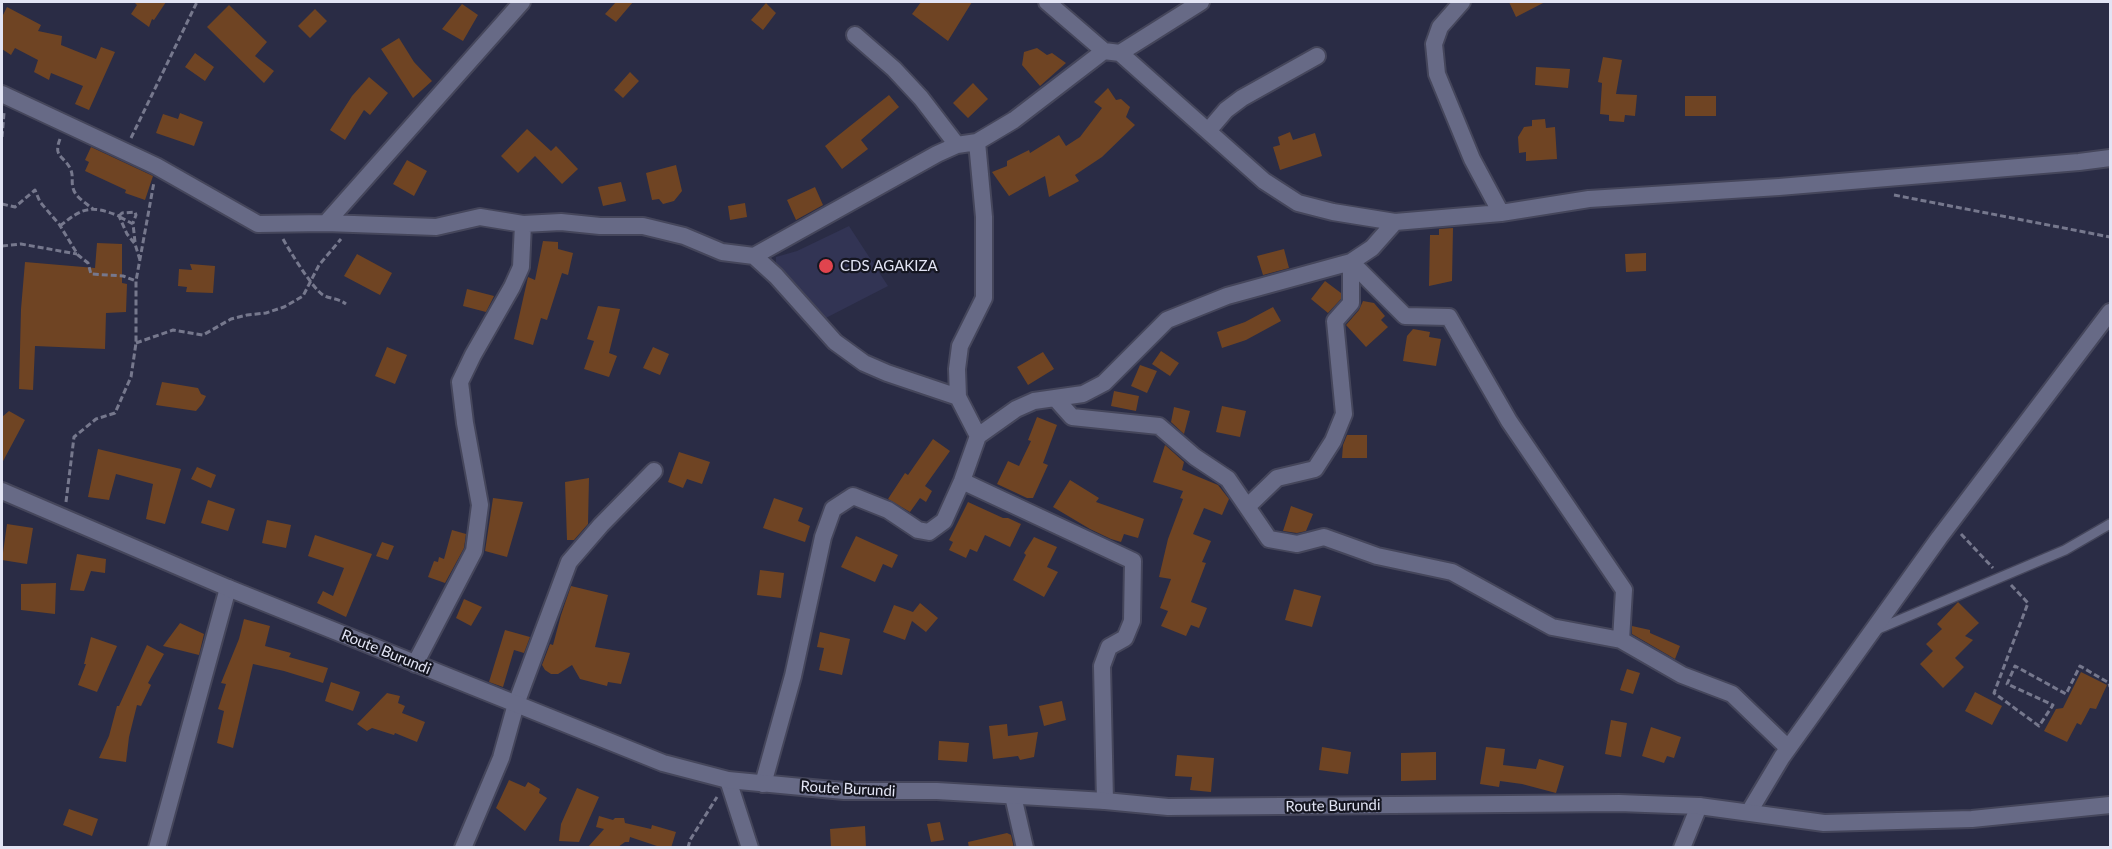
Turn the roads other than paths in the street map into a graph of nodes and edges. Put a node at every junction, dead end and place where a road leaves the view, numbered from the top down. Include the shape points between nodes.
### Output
1 (522, 2) edge
2 (1047, 2) edge
3 (1201, 2) edge
4 (1460, 2) edge
5 (855, 34) dead end
6 (1112, 52) junction
7 (1317, 56) dead end
8 (3, 95) edge
9 (1208, 131) junction
10 (977, 142) junction
11 (957, 145) junction
12 (2110, 158) edge
13 (1502, 213) junction
14 (1395, 222) junction
15 (326, 223) junction
16 (523, 224) junction
17 (754, 256) junction
18 (1351, 262) junction
19 (2110, 312) edge
20 (958, 397) junction
21 (1055, 398) junction
22 (978, 436) junction
23 (654, 471) dead end
24 (962, 481) junction
25 (2, 491) edge
26 (1247, 507) junction
27 (2110, 524) edge
28 (228, 588) junction
29 (1873, 630) junction
30 (1621, 640) junction
31 (415, 664) junction
32 (516, 705) junction
33 (1788, 748) junction
34 (728, 780) junction
35 (764, 784) junction
36 (1013, 796) junction
37 (1105, 801) junction
38 (2110, 805) edge
39 (1699, 806) junction
40 (1749, 812) junction
41 (157, 848) edge
42 (463, 848) edge
43 (750, 848) edge
44 (1025, 848) edge
45 (1682, 848) edge

1 - 15 street
2 - 6 street
3 - 6 street
4 - 13 street via 1440,27 1434,44 1437,74 1472,159
5 - 11 street via 921,98
6 - 9 street
6 - 10 street
7 - 9 street via 1242,98
8 - 15 street via 125,150 258,224
9 - 14 street via 1264,182 1298,203
10 - 11 street
10 - 20 street via 984,218 984,298 960,346
11 - 17 street
12 - 13 street via 1589,199
13 - 14 street
14 - 18 street via 1372,248
15 - 16 street via 436,227 480,217
16 - 17 street via 643,226 684,236 722,252
16 - 31 street via 521,267 460,382 480,505 474,551
17 - 20 street via 836,342 864,363
18 - 21 street via 1227,296 1167,320 1104,382 1083,394
18 - 26 street via 1351,303 1335,321 1344,414 1333,441 1315,469 1277,478
18 - 30 street via 1405,316 1449,317 1509,421 1624,590
19 - 29 street
20 - 22 street
21 - 22 street via 1016,409
21 - 26 street via 1072,417 1159,426 1228,479
22 - 24 street
23 - 32 street via 569,562
24 - 35 street via 944,522 929,532 853,496 833,509
24 - 37 street via 1133,561 1132,621 1125,638 1109,646 1102,666
25 - 28 street, Route Burundi
26 - 30 street via 1269,539 1297,544 1324,537 1377,556 1452,573 1552,627
27 - 29 lane via 2065,550
28 - 31 street, Route Burundi
28 - 41 street
29 - 33 street
30 - 33 street via 1682,675 1732,694
31 - 32 street, Route Burundi
32 - 34 street, Route Burundi via 663,763
32 - 42 street via 501,758
33 - 40 street
34 - 35 street, Route Burundi
34 - 43 street
35 - 36 street, Route Burundi via 844,791
36 - 37 street, Route Burundi
36 - 44 street
37 - 39 street, Route Burundi via 1167,807 1607,803
38 - 40 street, Route Burundi via 1972,819 1824,823
39 - 40 street, Route Burundi
39 - 45 street

